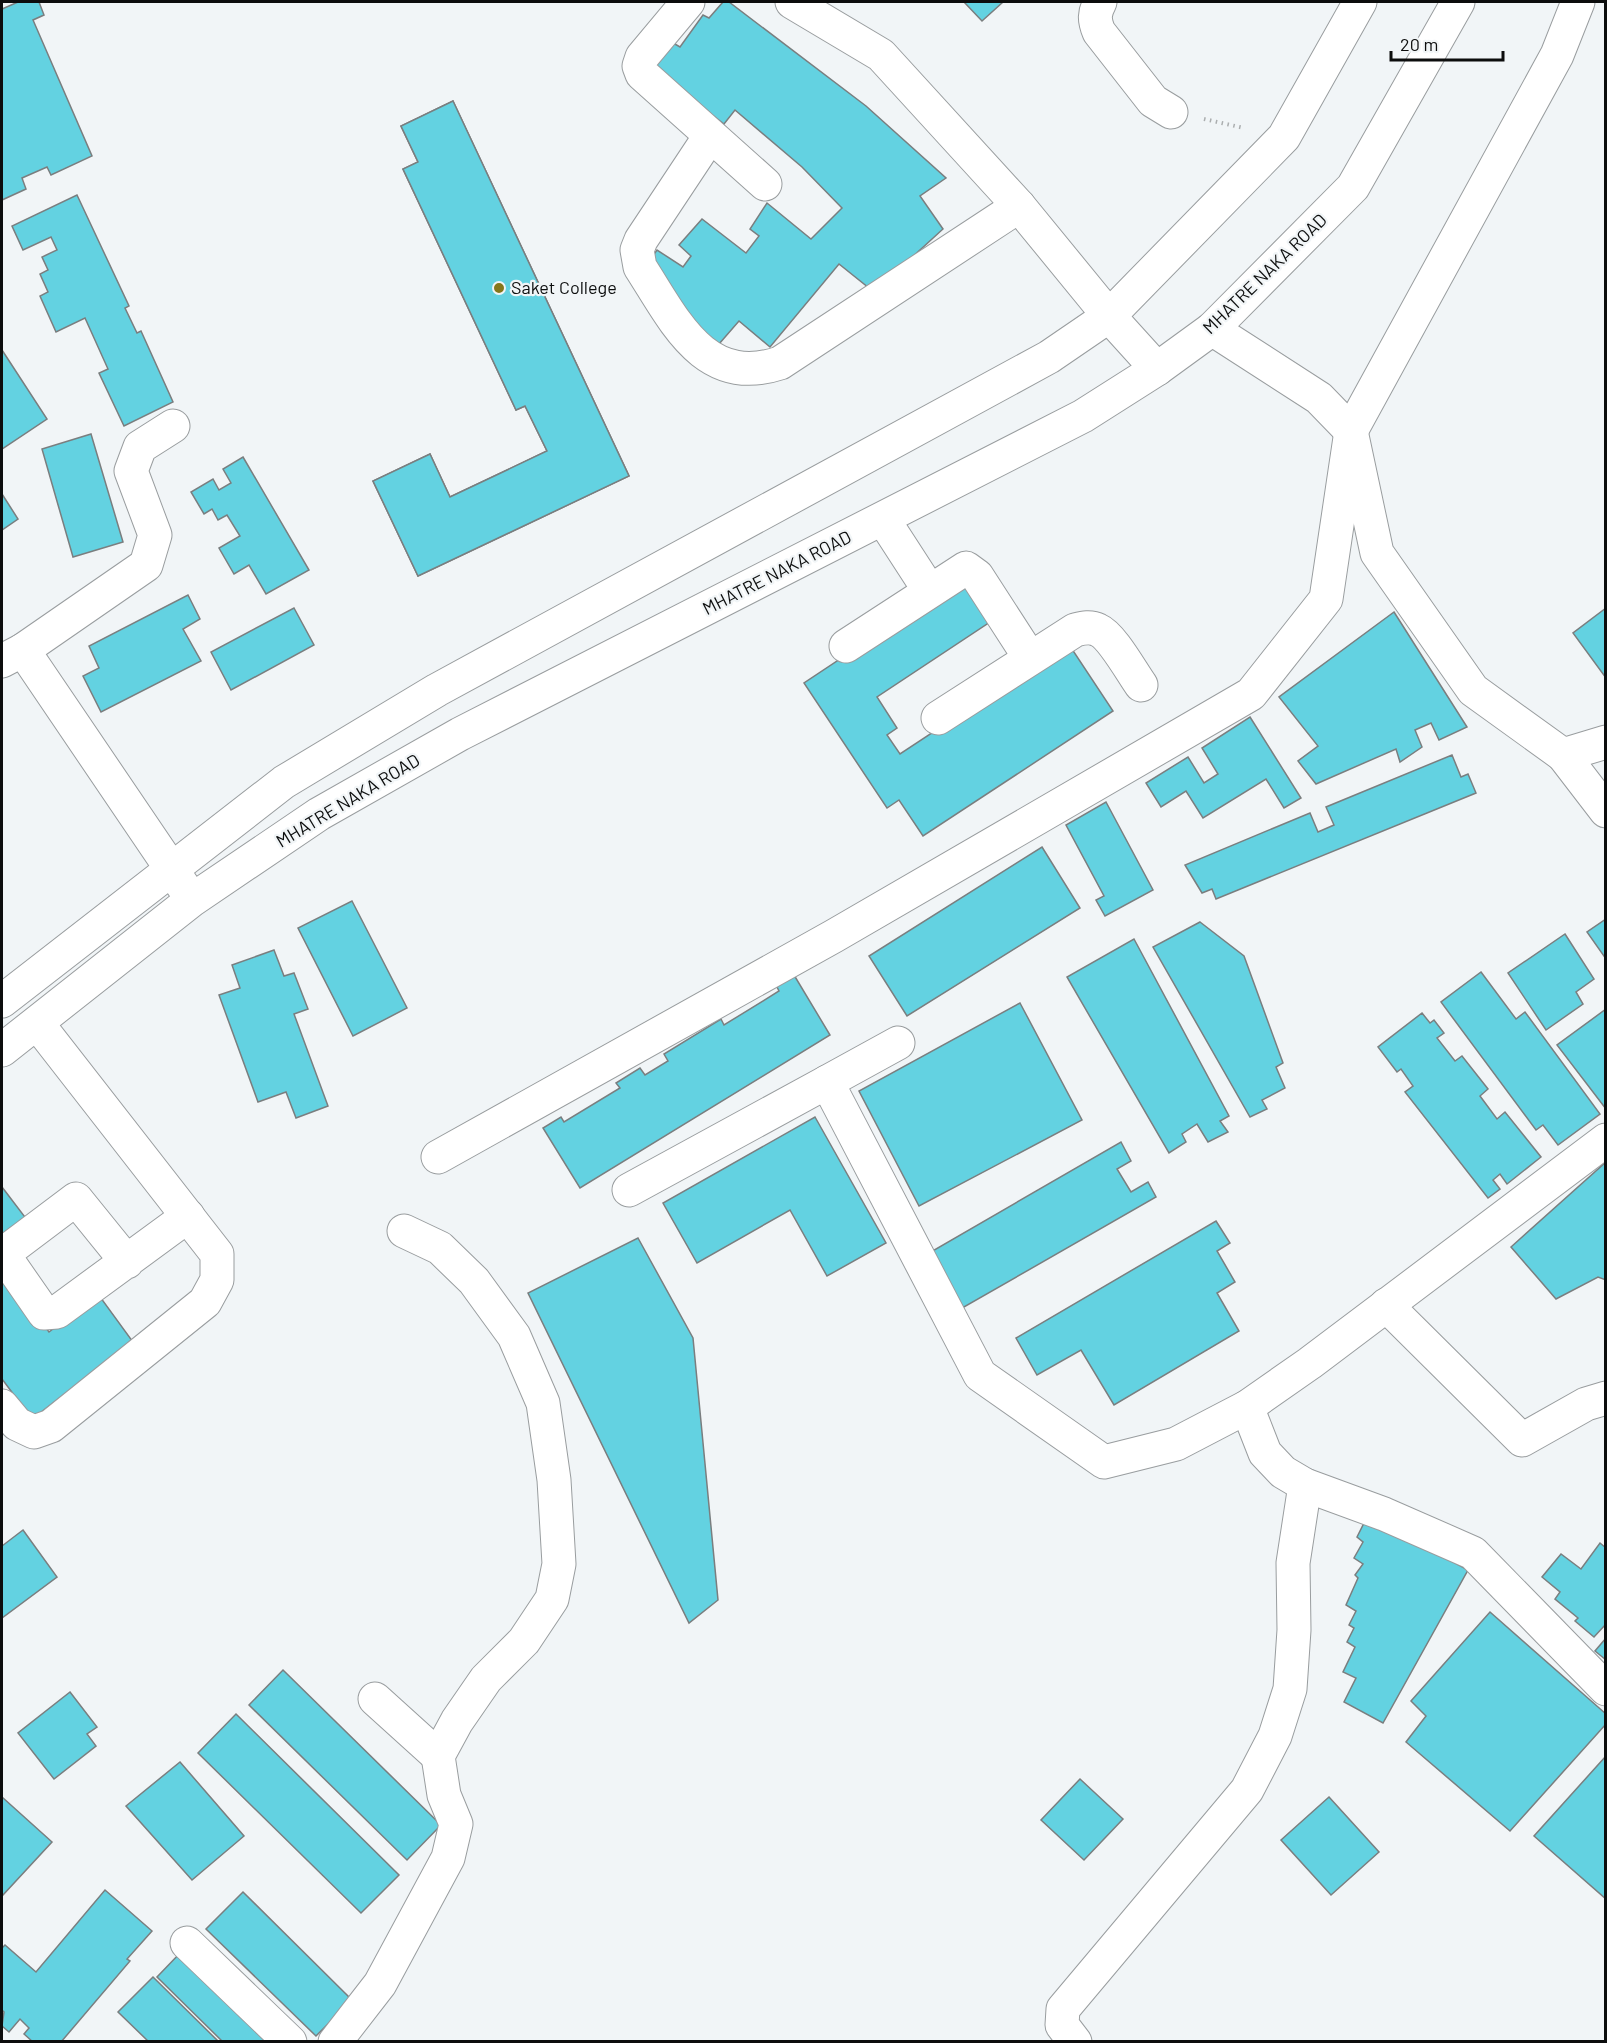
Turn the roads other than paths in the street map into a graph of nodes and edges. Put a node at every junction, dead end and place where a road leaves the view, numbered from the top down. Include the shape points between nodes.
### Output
1 (688, 2) edge
2 (792, 2) edge
3 (1100, 2) edge
4 (1458, 2) edge
5 (1578, 2) edge
6 (1354, 4) edge
7 (1172, 112) road end
8 (710, 136) junction
9 (765, 184) dead end
10 (1020, 206) junction
11 (1109, 316) junction
12 (1212, 329) junction
13 (1157, 369) junction
14 (173, 426) dead end
15 (1352, 431) junction
16 (883, 519) junction
17 (929, 590) junction
18 (846, 646) dead end
19 (12, 656) edge
20 (1030, 658) junction
21 (1141, 685) dead end
22 (437, 690) junction
23 (938, 718) dead end
24 (460, 734) junction
25 (1605, 742) edge
26 (1563, 755) junction
27 (1605, 811) edge
28 (174, 869) junction
29 (192, 900) junction
30 (2, 1001) edge
31 (37, 1023) junction
32 (898, 1043) dead end
33 (2, 1050) edge
34 (827, 1082) junction
35 (1605, 1140) edge
36 (438, 1157) dead end
37 (630, 1190) dead end
38 (188, 1216) junction
39 (404, 1231) dead end
40 (127, 1262) dead end
41 (1386, 1305) junction
42 (1605, 1398) edge
43 (2, 1406) edge
44 (1247, 1407) junction
45 (1305, 1485) junction
46 (1605, 1689) edge
47 (375, 1700) dead end
48 (438, 1756) junction
49 (187, 1943) dead end
50 (290, 2042) edge
51 (335, 2042) edge
52 (1075, 2042) edge

1 - 8 street via 642,57 639,66 651,85
2 - 10 street via 881,55
3 - 7 street via 1095,23 1099,32 1153,101
4 - 12 street, MHATRE NAKA ROAD via 1353,187
5 - 15 street via 1557,55
6 - 11 street via 1284,137
8 - 9 street
8 - 10 street via 641,240 637,256 640,267 687,339 717,362 732,367 759,370 780,363
10 - 11 street
11 - 13 street
11 - 22 street via 1049,357
12 - 13 street, MHATRE NAKA ROAD
12 - 15 street via 1319,398
13 - 16 street, MHATRE NAKA ROAD via 1083,416
14 - 19 street via 140,447 131,471 155,536 146,565
15 - 26 street via 1377,553 1473,690
15 - 36 street via 1326,599 1251,694 834,936
16 - 17 street
16 - 24 street, MHATRE NAKA ROAD
17 - 18 street
17 - 20 street via 957,571 972,570
19 - 28 street
20 - 21 street via 1075,630 1090,627 1108,638
20 - 23 street
22 - 24 street
22 - 28 street via 284,782
24 - 29 street, MHATRE NAKA ROAD via 319,814
25 - 26 street
26 - 27 street
28 - 29 street
28 - 30 street
29 - 31 street, MHATRE NAKA ROAD
31 - 33 street, MHATRE NAKA ROAD
31 - 38 street
32 - 34 street
34 - 37 street
34 - 44 street via 980,1375 1104,1462 1176,1443
35 - 41 street
38 - 40 street
38 - 43 street via 217,1254 217,1280 205,1302 51,1426 34,1432 17,1424
39 - 48 street via 440,1248 474,1281 514,1336 543,1403 554,1480 559,1564 552,1599 524,1641 486,1679
41 - 42 street via 1522,1440 1586,1404
41 - 44 street
44 - 45 street via 1265,1454 1283,1472
45 - 46 street via 1473,1553
45 - 52 street via 1293,1563 1290,1689 1275,1736 1247,1790 1063,2009 1062,2025
47 - 48 street
48 - 51 street via 444,1795 456,1824 448,1858 380,1984
49 - 50 street

